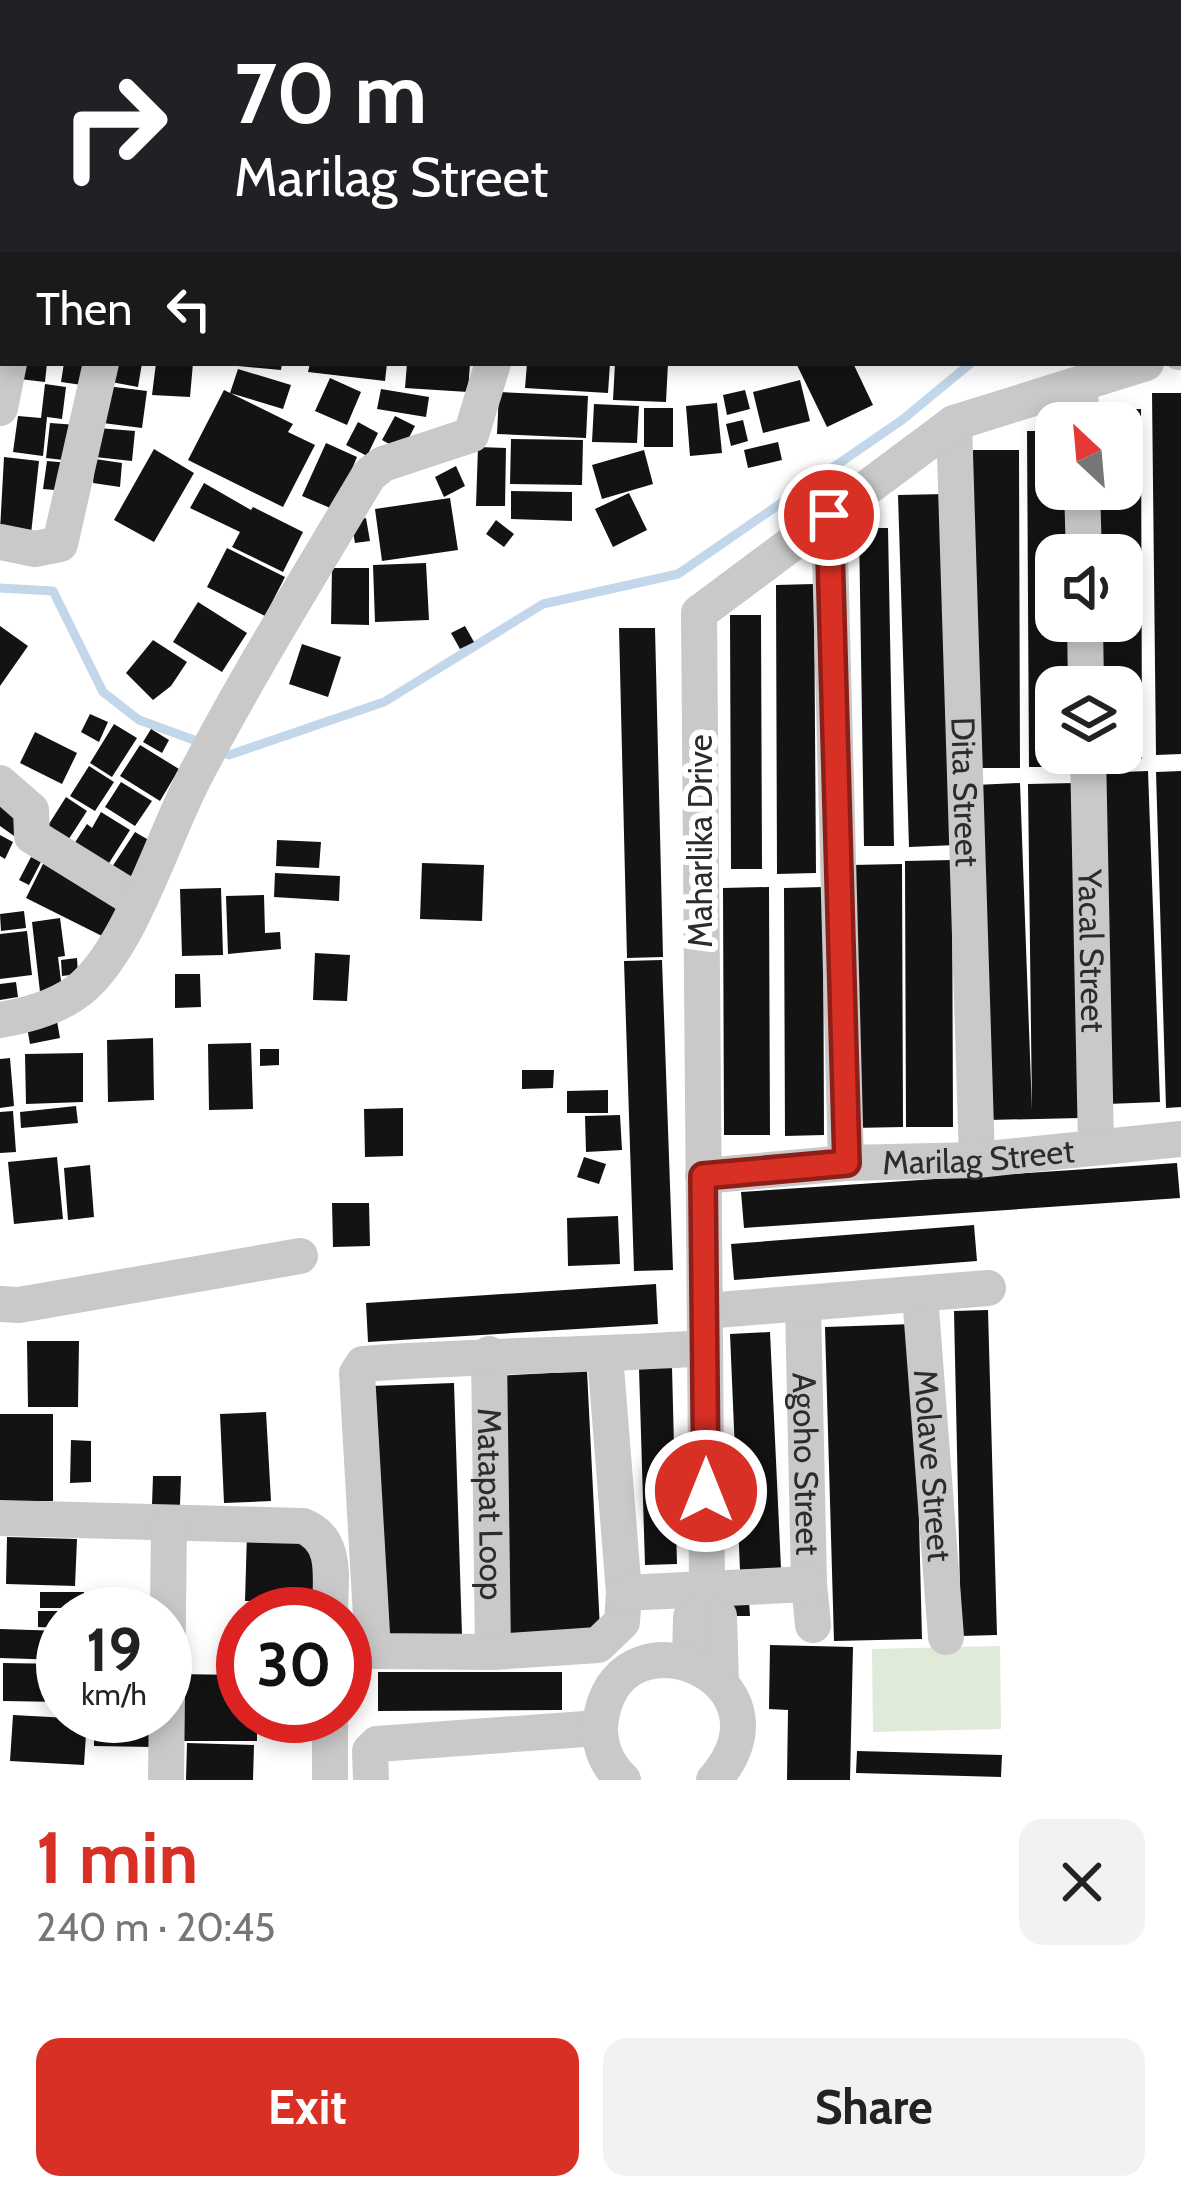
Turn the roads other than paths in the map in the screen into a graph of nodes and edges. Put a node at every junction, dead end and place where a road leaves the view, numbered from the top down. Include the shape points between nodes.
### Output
1 (8, 366) edge
2 (100, 366) edge
3 (493, 366) edge
4 (1137, 366) edge
5 (1080, 384) junction
6 (1080, 402) edge
7 (0, 409) edge
8 (954, 423) junction
9 (829, 515) junction
10 (0, 542) edge
11 (1088, 774) edge
12 (0, 783) edge
13 (137, 901) junction
14 (0, 1020) edge
15 (1181, 1139) edge
16 (1096, 1147) junction
17 (977, 1160) junction
18 (847, 1163) junction
19 (703, 1176) junction
20 (300, 1256) dead end
21 (988, 1288) dead end
22 (920, 1295) junction
23 (0, 1304) edge
24 (802, 1305) junction
25 (705, 1329) junction
26 (489, 1354) junction
27 (605, 1355) junction
28 (0, 1518) edge
29 (169, 1524) junction
30 (808, 1584) junction
31 (330, 1587) edge
32 (624, 1593) junction
33 (706, 1600) junction
34 (813, 1625) dead end
35 (946, 1637) dead end
36 (493, 1652) junction
37 (690, 1662) junction
38 (721, 1683) junction
39 (330, 1743) edge
40 (609, 1762) edge
41 (166, 1780) edge
42 (330, 1780) edge
43 (370, 1780) edge
44 (714, 1780) edge

1 - 7 street
2 - 10 street via 60,544
3 - 13 street via 472,435 369,476 248,679
4 - 5 street, Maharlika Drive
5 - 6 street
5 - 8 street, Maharlika Drive
8 - 9 street, Maharlika Drive
8 - 17 street, Dita Street
9 - 18 street
9 - 19 street, Maharlika Drive via 699,613
11 - 16 street, Yacal Street
12 - 13 street via 31,810 32,836
13 - 14 street via 82,987
15 - 16 street, Marilag Street
16 - 17 street, Marilag Street
17 - 18 street, Marilag Street
18 - 19 street, Marilag Street
19 - 25 street, Maharlika Drive
20 - 23 street
21 - 22 street
22 - 24 street
22 - 35 street, Molave Street
24 - 25 street
24 - 30 street, Agoho Street
25 - 27 street
25 - 33 street, Maharlika Drive
26 - 27 street
26 - 36 street, Matapat Loop
26 - 36 street via 363,1364 357,1372 373,1651
27 - 32 street
28 - 29 street
29 - 31 street via 271,1522 319,1532
29 - 41 street
30 - 33 street
30 - 34 street, Agoho Street
32 - 33 street
32 - 36 street via 622,1622 598,1646
33 - 37 street
33 - 38 street
37 - 38 street
37 - 40 street via 647,1663 613,1688 603,1707
38 - 44 street via 738,1722 728,1764
39 - 42 street
40 - 43 street via 377,1744

